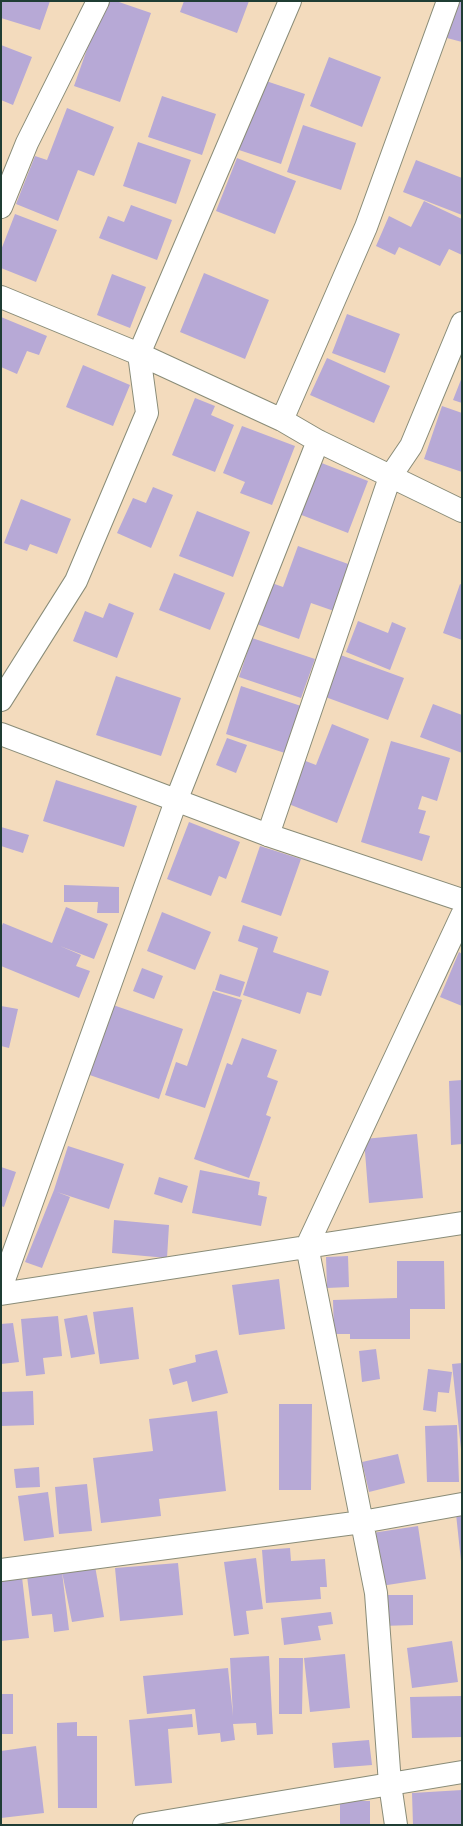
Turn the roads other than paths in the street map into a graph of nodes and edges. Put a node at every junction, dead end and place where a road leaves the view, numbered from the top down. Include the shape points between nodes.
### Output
1 (98, 1) edge
2 (290, 1) edge
3 (448, 1) edge
4 (1, 207) edge
5 (1, 297) edge
6 (462, 324) edge
7 (139, 354) junction
8 (282, 420) junction
9 (318, 441) junction
10 (390, 477) junction
11 (462, 511) edge
12 (1, 700) edge
13 (1, 734) edge
14 (176, 801) junction
15 (268, 835) junction
16 (462, 900) edge
17 (462, 915) edge
18 (462, 1224) edge
19 (307, 1246) junction
20 (1, 1288) edge
21 (1, 1294) edge
22 (462, 1504) edge
23 (362, 1522) junction
24 (1, 1570) edge
25 (462, 1772) edge
26 (390, 1784) junction
27 (144, 1825) edge
28 (396, 1825) edge

1 - 4 street via 27,143
2 - 7 street
3 - 8 street via 366,227
5 - 7 street
6 - 10 street via 411,446
7 - 8 street
7 - 12 street via 147,413 76,581
8 - 9 street
9 - 10 street
9 - 14 street
10 - 11 street
10 - 15 street
13 - 14 street
14 - 15 street
14 - 20 street
15 - 16 street
17 - 19 street
18 - 19 street
19 - 21 street
19 - 23 street
22 - 23 street
23 - 24 street
23 - 26 street via 376,1593
25 - 26 street
26 - 27 street
26 - 28 street

